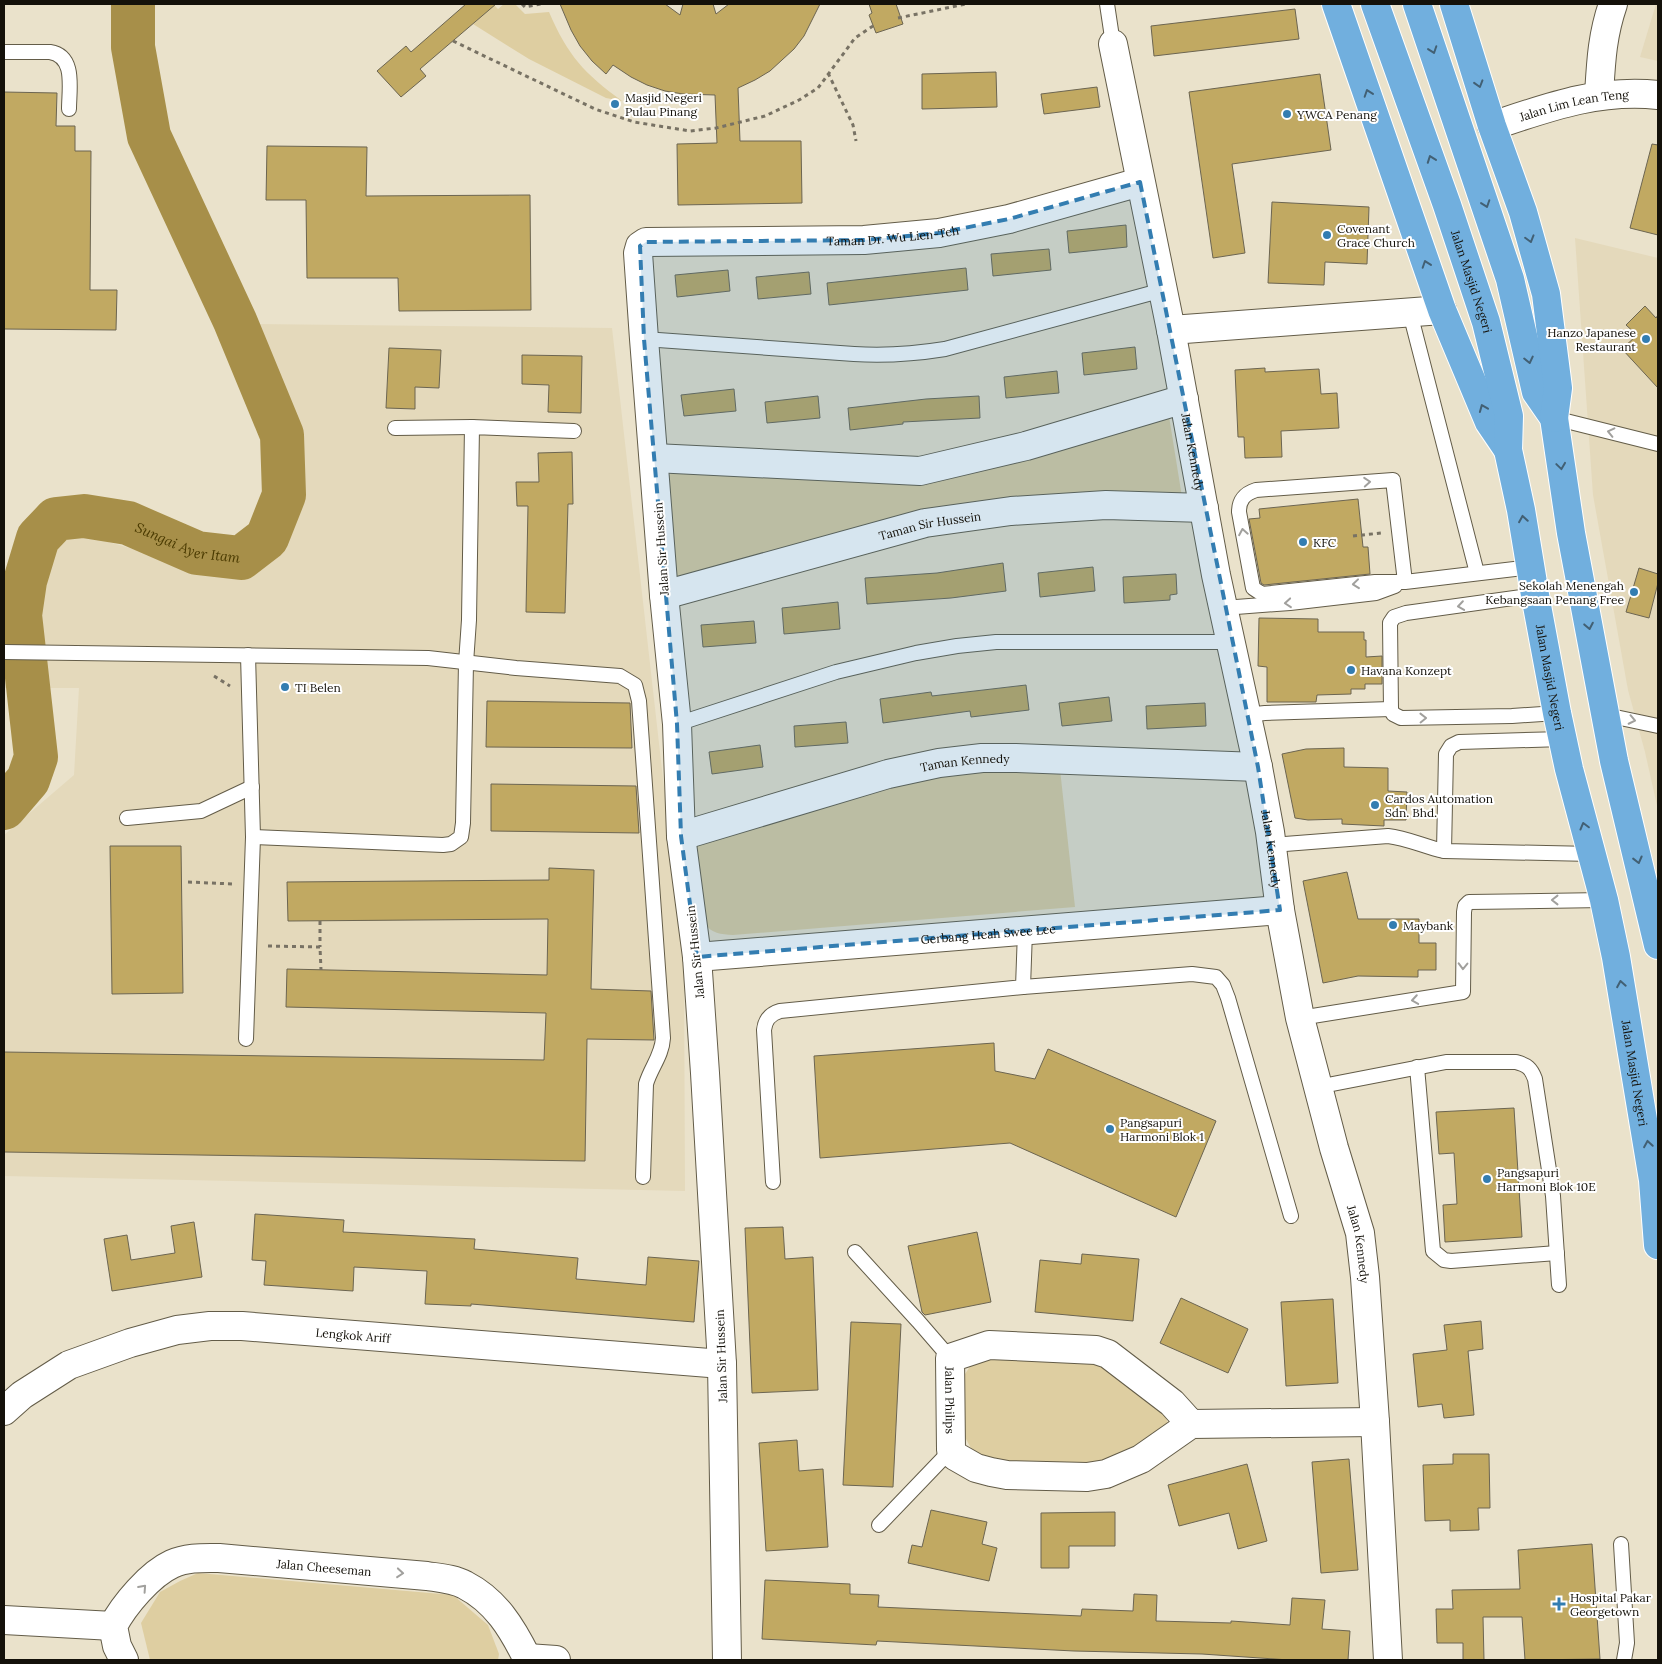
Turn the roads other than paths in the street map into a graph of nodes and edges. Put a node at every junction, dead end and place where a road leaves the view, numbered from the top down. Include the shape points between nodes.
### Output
1 (1107, 4) edge
2 (1336, 4) edge
3 (1375, 4) edge
4 (1418, 4) edge
5 (1454, 4) edge
6 (1613, 4) edge
7 (1112, 44) joint
8 (4, 52) edge
9 (1599, 95) junction
10 (1658, 95) edge
11 (69, 109) dead end
12 (1492, 126) junction
13 (1140, 182) junction
14 (640, 246) joint
15 (1163, 290) junction
16 (1442, 310) junction
17 (1410, 313) junction
18 (1172, 330) junction
19 (644, 339) junction
20 (1184, 399) junction
21 (1554, 418) junction
22 (472, 427) junction
23 (395, 428) dead end
24 (574, 431) dead end
25 (1658, 444) edge
26 (1508, 450) junction
27 (654, 458) junction
28 (1204, 508) junction
29 (1531, 567) junction
30 (1477, 573) junction
31 (1405, 582) junction
32 (664, 595) junction
33 (1535, 595) junction
34 (1224, 608) junction
35 (1231, 642) junction
36 (4, 652) edge
37 (248, 656) junction
38 (466, 663) junction
39 (1391, 709) junction
40 (1246, 715) junction
41 (1606, 715) junction
42 (677, 724) junction
43 (1560, 726) junction
44 (1658, 726) edge
45 (1258, 766) junction
46 (252, 787) junction
47 (127, 818) dead end
48 (681, 836) junction
49 (252, 837) junction
50 (1272, 845) junction
51 (1444, 851) junction
52 (1592, 854) junction
53 (1604, 900) junction
54 (1280, 910) junction
55 (1025, 931) junction
56 (1658, 945) edge
57 (697, 957) junction
58 (1023, 987) junction
59 (1300, 1018) junction
60 (246, 1038) dead end
61 (1417, 1067) junction
62 (1317, 1087) junction
63 (642, 1177) dead end
64 (773, 1182) dead end
65 (1291, 1216) dead end
66 (1658, 1245) edge
67 (855, 1252) dead end
68 (1557, 1253) junction
69 (1559, 1285) dead end
70 (950, 1358) junction
71 (722, 1364) junction
72 (4, 1411) edge
73 (1375, 1422) junction
74 (1191, 1424) junction
75 (951, 1450) junction
76 (878, 1525) dead end
77 (1621, 1544) dead end
78 (4, 1620) edge
79 (113, 1626) junction
80 (526, 1659) edge
81 (124, 1660) edge
82 (556, 1660) edge
83 (727, 1660) edge
84 (1388, 1660) edge
85 (1624, 1660) edge

1 - 7 lane
16 -> 2 highway
26 -> 3 highway, Jalan Masjid Negeri via 1509,416 1486,322
4 -> 21 highway via 1508,270 1536,392
5 -> 12 highway
6 - 9 street via 1602,48
7 - 13 street, Jalan Kennedy
8 - 11 lane via 50,52 63,57 68,70
9 - 10 street, Jalan Lim Lean Teng
9 - 12 street, Jalan Lim Lean Teng
12 -> 21 highway via 1523,212 1546,294 1558,388
13 - 14 street, Taman Dr. Wu Lien-Teh via 1009,218 940,233 864,240 646,242
13 - 15 street, Jalan Kennedy
14 - 19 street, Jalan Sir Hussein
15 - 18 street, Jalan Kennedy
15 - 19 lane via 945,349 915,354 885,356
16 - 17 street
26 -> 16 highway via 1489,422
17 - 18 street
17 - 30 lane
18 - 20 street, Jalan Kennedy
19 - 27 street, Jalan Sir Hussein
20 - 27 street via 1026,446 920,471
20 - 28 street, Jalan Kennedy
25 -> 21 lane
21 -> 41 highway via 1571,534
22 - 23 lane
22 - 24 lane
22 - 38 lane via 470,620
29 -> 26 highway, Jalan Masjid Negeri
27 - 32 street, Jalan Sir Hussein
28 - 32 street, Taman Sir Hussein via 1106,506 1011,511 925,523
28 - 34 street, Jalan Kennedy
29 - 30 lane
29 - 33 highway, Jalan Masjid Negeri
30 - 31 lane
31 -> 31 lane via 1375,582 1262,594 1253,588 1239,512 1242,497 1256,490 1393,480
31 -> 34 lane via 1376,593
32 - 42 street, Jalan Sir Hussein
33 -> 39 lane via 1394,617 1390,623
33 - 43 highway, Jalan Masjid Negeri
34 - 35 street, Jalan Kennedy
35 - 40 street, Jalan Kennedy
35 - 42 lane via 996,642 957,646 836,672
36 - 37 lane
37 - 38 lane via 428,658
37 - 46 lane
38 - 49 lane via 461,837 443,845
38 - 63 lane via 620,676 635,686 639,701 663,1038 660,1055 649,1072 646,1084
39 - 40 lane
39 -> 43 lane via 1401,718 1512,716
40 - 45 street, Jalan Kennedy
41 -> 44 lane
41 -> 56 highway
42 - 48 street, Jalan Sir Hussein
43 - 51 lane via 1450,746 1446,754
52 -> 43 highway, Jalan Masjid Negeri
45 - 48 street, Taman Kennedy via 1016,758 939,763 888,774
45 - 50 street, Jalan Kennedy
46 - 47 lane via 200,811
46 - 49 lane
48 - 57 street, Jalan Sir Hussein
49 - 60 lane
50 - 51 lane via 1388,836
50 - 54 street, Jalan Kennedy
51 - 52 lane
52 - 53 highway, Jalan Masjid Negeri
53 -> 59 lane via 1469,902 1464,912 1463,992
66 -> 53 highway, Jalan Masjid Negeri via 1643,1114
54 - 55 street, Gerbang Heah Swee Lee
54 - 59 street, Jalan Kennedy
55 - 57 street, Gerbang Heah Swee Lee
55 - 58 lane
57 - 71 street, Jalan Sir Hussein
58 - 64 lane via 773,1013 764,1024
58 - 65 lane via 1192,974 1216,976 1224,985
59 - 62 street, Jalan Kennedy
61 - 62 lane
61 - 68 lane via 1446,1062 1516,1062 1532,1070 1553,1196
61 - 68 lane via 1434,1251 1444,1260 1451,1261
62 - 73 street, Jalan Kennedy via 1360,1233
67 - 70 lane
68 - 69 lane
70 - 74 street, Jalan Philips via 990,1345 1096,1350 1108,1354 1172,1403
70 - 75 street, Jalan Philips
71 - 72 street, Lengkok Ariff via 210,1326 177,1330 130,1342 69,1365 22,1395
71 - 83 street, Jalan Sir Hussein
73 - 74 street
73 - 84 street, Jalan Kennedy
74 - 75 street, Jalan Philips via 1141,1459 1094,1476 1007,1475 976,1468 955,1456
75 - 76 lane
77 - 85 lane via 1627,1643
78 - 79 street
79 -> 80 street, Jalan Cheeseman via 152,1578 172,1564 191,1559 229,1559 427,1576 465,1584 498,1610 511,1627
79 - 81 street
80 - 82 street, Jalan Cheeseman

